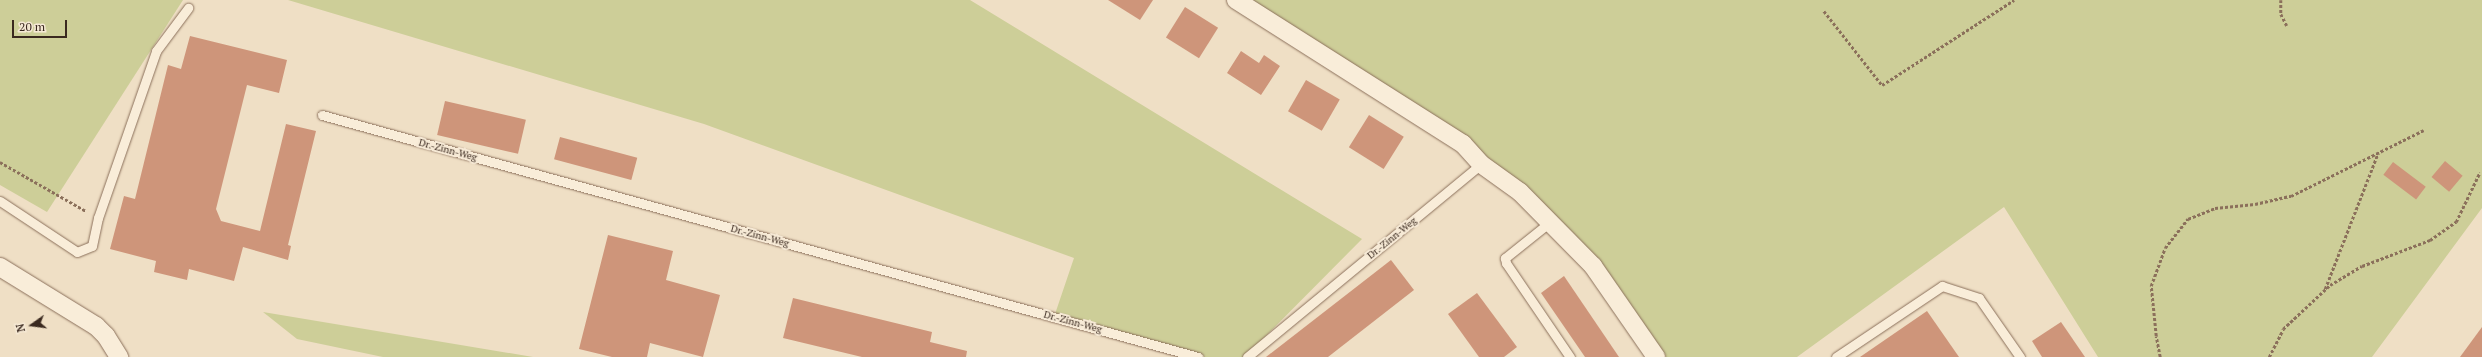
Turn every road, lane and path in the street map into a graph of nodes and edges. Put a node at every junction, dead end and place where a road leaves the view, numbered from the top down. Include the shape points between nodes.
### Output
1 (1236, 0) edge
2 (2014, 0) edge
3 (2281, 0) edge
4 (188, 8) dead end
5 (1824, 11) dead end
6 (2287, 26) dead end
7 (322, 115) dead end
8 (2424, 130) dead end
9 (2378, 153) junction
10 (0, 162) edge
11 (1481, 164) junction
12 (2480, 172) dead end
13 (0, 202) edge
14 (98, 218) junction
15 (1550, 222) junction
16 (0, 267) edge
17 (2324, 290) junction
18 (118, 357) edge
19 (1198, 357) edge
20 (1247, 357) edge
21 (1570, 357) edge
22 (1656, 357) edge
23 (1836, 357) edge
24 (2020, 357) edge
25 (2160, 357) edge
26 (2269, 357) edge

1 - 11 street via 1463,144
2 - 5 path via 1882,85
3 - 6 path via 2281,14
4 - 14 lane via 156,52
7 - 19 lane, Dr.-Zinn-Weg
8 - 9 path
9 - 17 path
9 - 25 path via 2291,196 2255,204 2215,208 2188,219 2164,248 2151,286
10 - 14 path
11 - 15 street via 1520,192
11 - 20 lane, Dr.-Zinn-Weg
12 - 17 path via 2456,222 2430,240 2362,266
13 - 14 lane via 77,252 92,246
15 - 21 lane via 1505,258
15 - 22 street via 1593,266
16 - 18 street via 96,326 106,336
17 - 26 path via 2283,329
23 - 24 lane via 1942,286 1979,298

